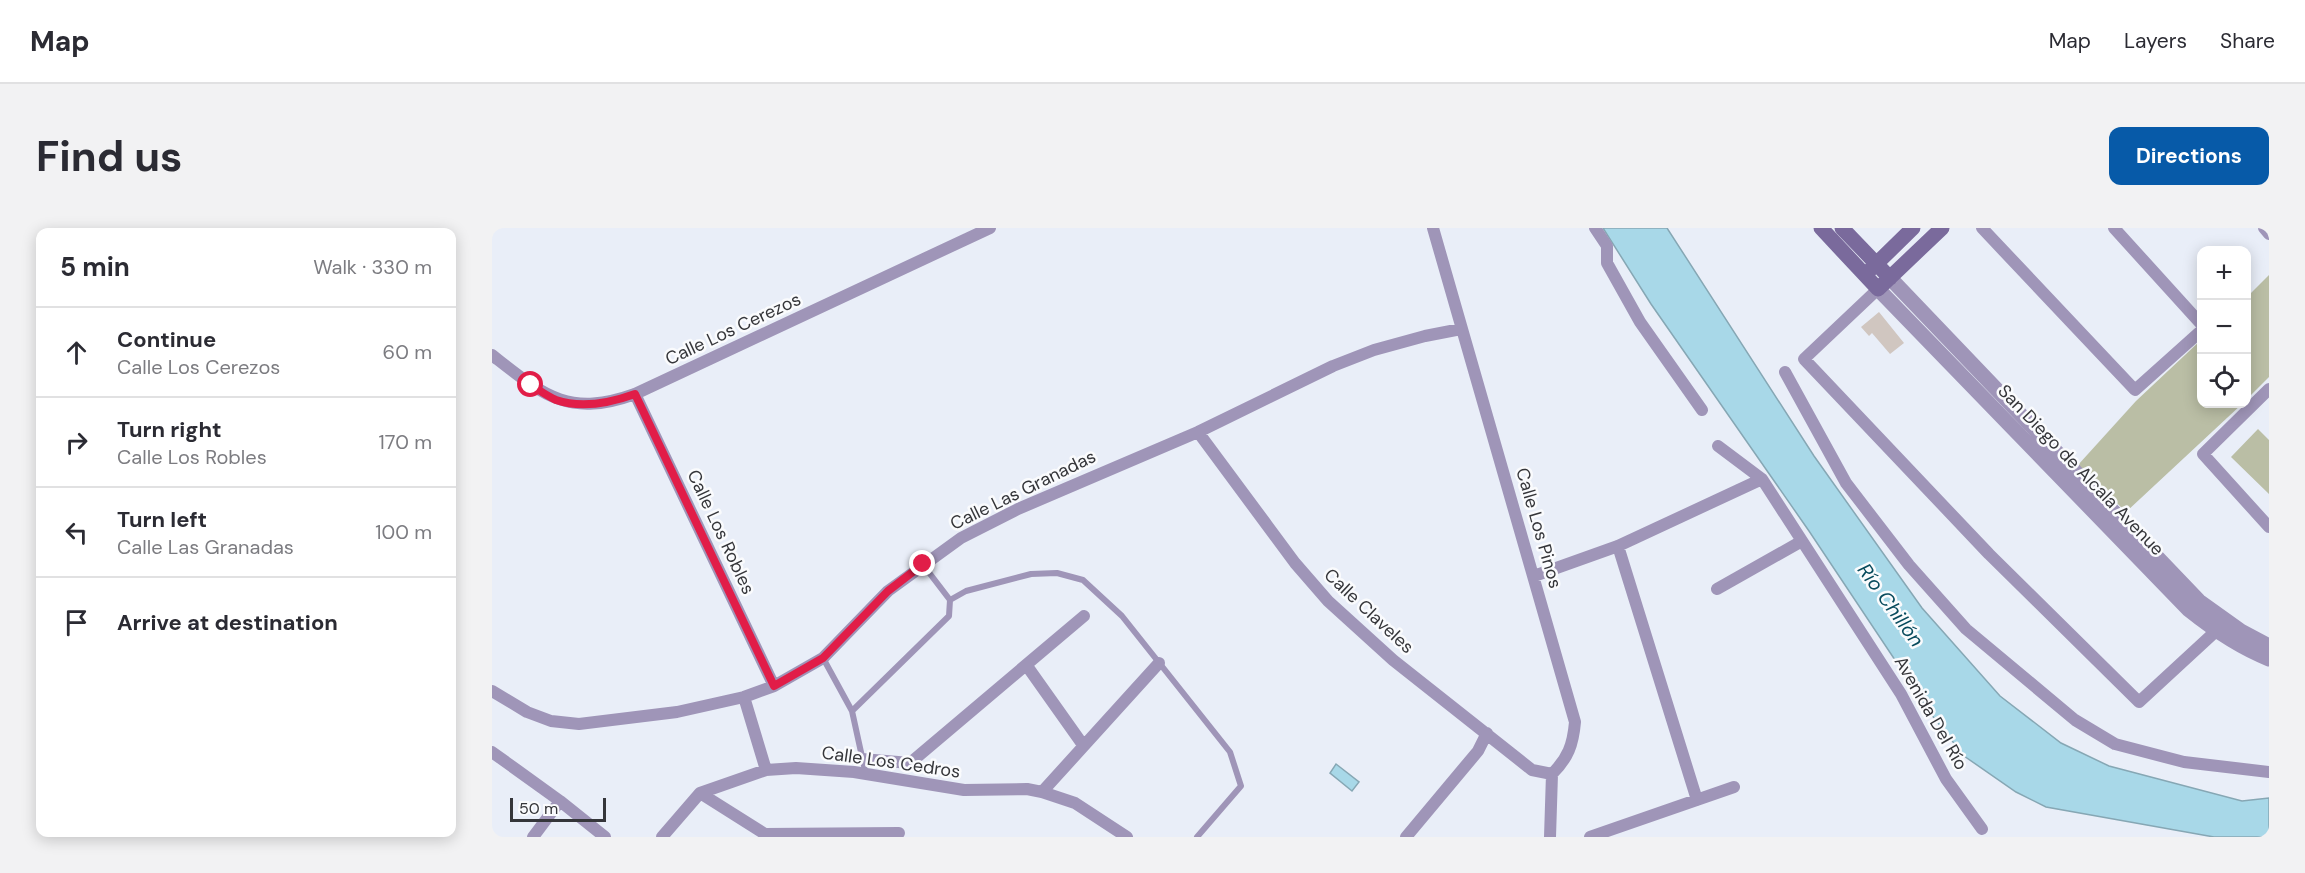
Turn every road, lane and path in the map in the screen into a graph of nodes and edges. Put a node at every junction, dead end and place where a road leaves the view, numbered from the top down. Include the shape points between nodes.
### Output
1 (990, 228) edge
2 (1433, 228) edge
3 (1595, 228) edge
4 (1821, 228) edge
5 (1842, 228) edge
6 (1913, 228) edge
7 (1942, 228) edge
8 (1982, 228) edge
9 (2114, 228) edge
10 (2264, 228) edge
11 (2269, 234) edge
12 (1876, 263) junction
13 (1865, 275) junction
14 (1890, 278) junction
15 (1878, 289) junction
16 (2197, 319) edge
17 (1461, 329) junction
18 (2197, 334) edge
19 (492, 355) edge
20 (1785, 372) dead end
21 (2269, 389) edge
22 (635, 394) junction
23 (1702, 410) dead end
24 (1198, 432) junction
25 (1718, 446) dead end
26 (1762, 479) junction
27 (2269, 527) edge
28 (1802, 541) junction
29 (1618, 546) junction
30 (2150, 560) junction
31 (923, 564) junction
32 (1534, 576) junction
33 (1717, 589) dead end
34 (950, 600) junction
35 (1084, 616) dead end
36 (2216, 631) junction
37 (2269, 646) edge
38 (823, 658) junction
39 (2269, 660) edge
40 (1159, 663) junction
41 (1027, 666) junction
42 (774, 686) junction
43 (492, 691) edge
44 (744, 697) junction
45 (852, 711) junction
46 (1487, 733) junction
47 (1083, 745) junction
48 (492, 752) edge
49 (862, 759) junction
50 (766, 770) junction
51 (2269, 772) edge
52 (1552, 774) junction
53 (866, 775) junction
54 (1734, 787) dead end
55 (700, 792) junction
56 (1042, 792) junction
57 (1697, 800) junction
58 (560, 801) junction
59 (1983, 829) dead end
60 (899, 833) dead end
61 (767, 835) edge
62 (533, 837) edge
63 (605, 837) edge
64 (662, 837) edge
65 (1126, 837) edge
66 (1197, 837) edge
67 (1406, 837) edge
68 (1550, 837) edge
69 (1590, 837) edge

1 - 22 street, Calle Los Cerezos
2 - 17 street, Calle Los Pinos
3 - 23 street via 1607,246 1607,263 1640,322
4 - 13 main road
5 - 12 main road
6 - 12 main road
7 - 14 main road
8 - 18 street via 2135,390
9 - 16 street
10 - 11 street
12 - 13 main road
12 - 14 main road
13 - 15 main road
14 - 15 main road
14 - 30 street, San Diego de Alcala Avenue
15 - 30 street, San Diego de Alcala Avenue
15 - 36 street via 1804,359 1981,546 2139,702
17 - 24 street, Calle Las Granadas via 1374,350 1333,366
17 - 32 street, Calle Los Pinos
19 - 22 street, Calle Los Cerezos via 556,400 586,405
20 - 51 street via 1846,483 1909,565 1966,629 2075,720 2115,744 2184,762
21 - 27 street via 2204,454
22 - 42 street, Calle Los Robles
24 - 31 street, Calle Las Granadas via 1018,509 961,538
24 - 46 street, Calle Claveles via 1328,601 1393,660
25 - 26 street, Avenida Del Río
26 - 28 street, Avenida Del Río
26 - 29 street
28 - 33 street
28 - 59 street, Avenida Del Río via 1901,694 1946,778
29 - 32 street
29 - 57 street
30 - 36 street, San Diego de Alcala Avenue via 2189,610
30 - 37 street, San Diego de Alcala Avenue via 2216,615
31 - 34 lane
31 - 38 street, Calle Las Granadas via 888,591
32 - 52 street, Calle Los Pinos via 1575,722 1573,743
34 - 40 lane via 966,591 1031,574 1057,573 1083,580 1122,616
34 - 45 lane via 949,616
35 - 41 street
36 - 39 street, San Diego de Alcala Avenue
38 - 42 street, Calle Las Granadas
38 - 45 lane
40 - 47 street
40 - 66 lane via 1230,752 1241,786
41 - 47 street
41 - 49 street via 910,763
42 - 44 street, Calle Las Granadas
43 - 44 street, Calle Las Granadas via 527,712 551,721 579,724 677,712
44 - 50 street
45 - 49 lane
46 - 52 street, Calle Claveles via 1532,770
46 - 67 street via 1478,751
47 - 56 street
48 - 58 street
49 - 53 lane
50 - 53 street, Calle Los Cedros via 796,768
50 - 55 street, Calle Los Cedros
52 - 68 street
53 - 56 street, Calle Los Cedros via 964,790
54 - 57 street
55 - 61 street
55 - 64 street
56 - 65 street, Calle Los Cedros via 1075,803
57 - 69 street
58 - 62 street
58 - 63 street
60 - 61 street

